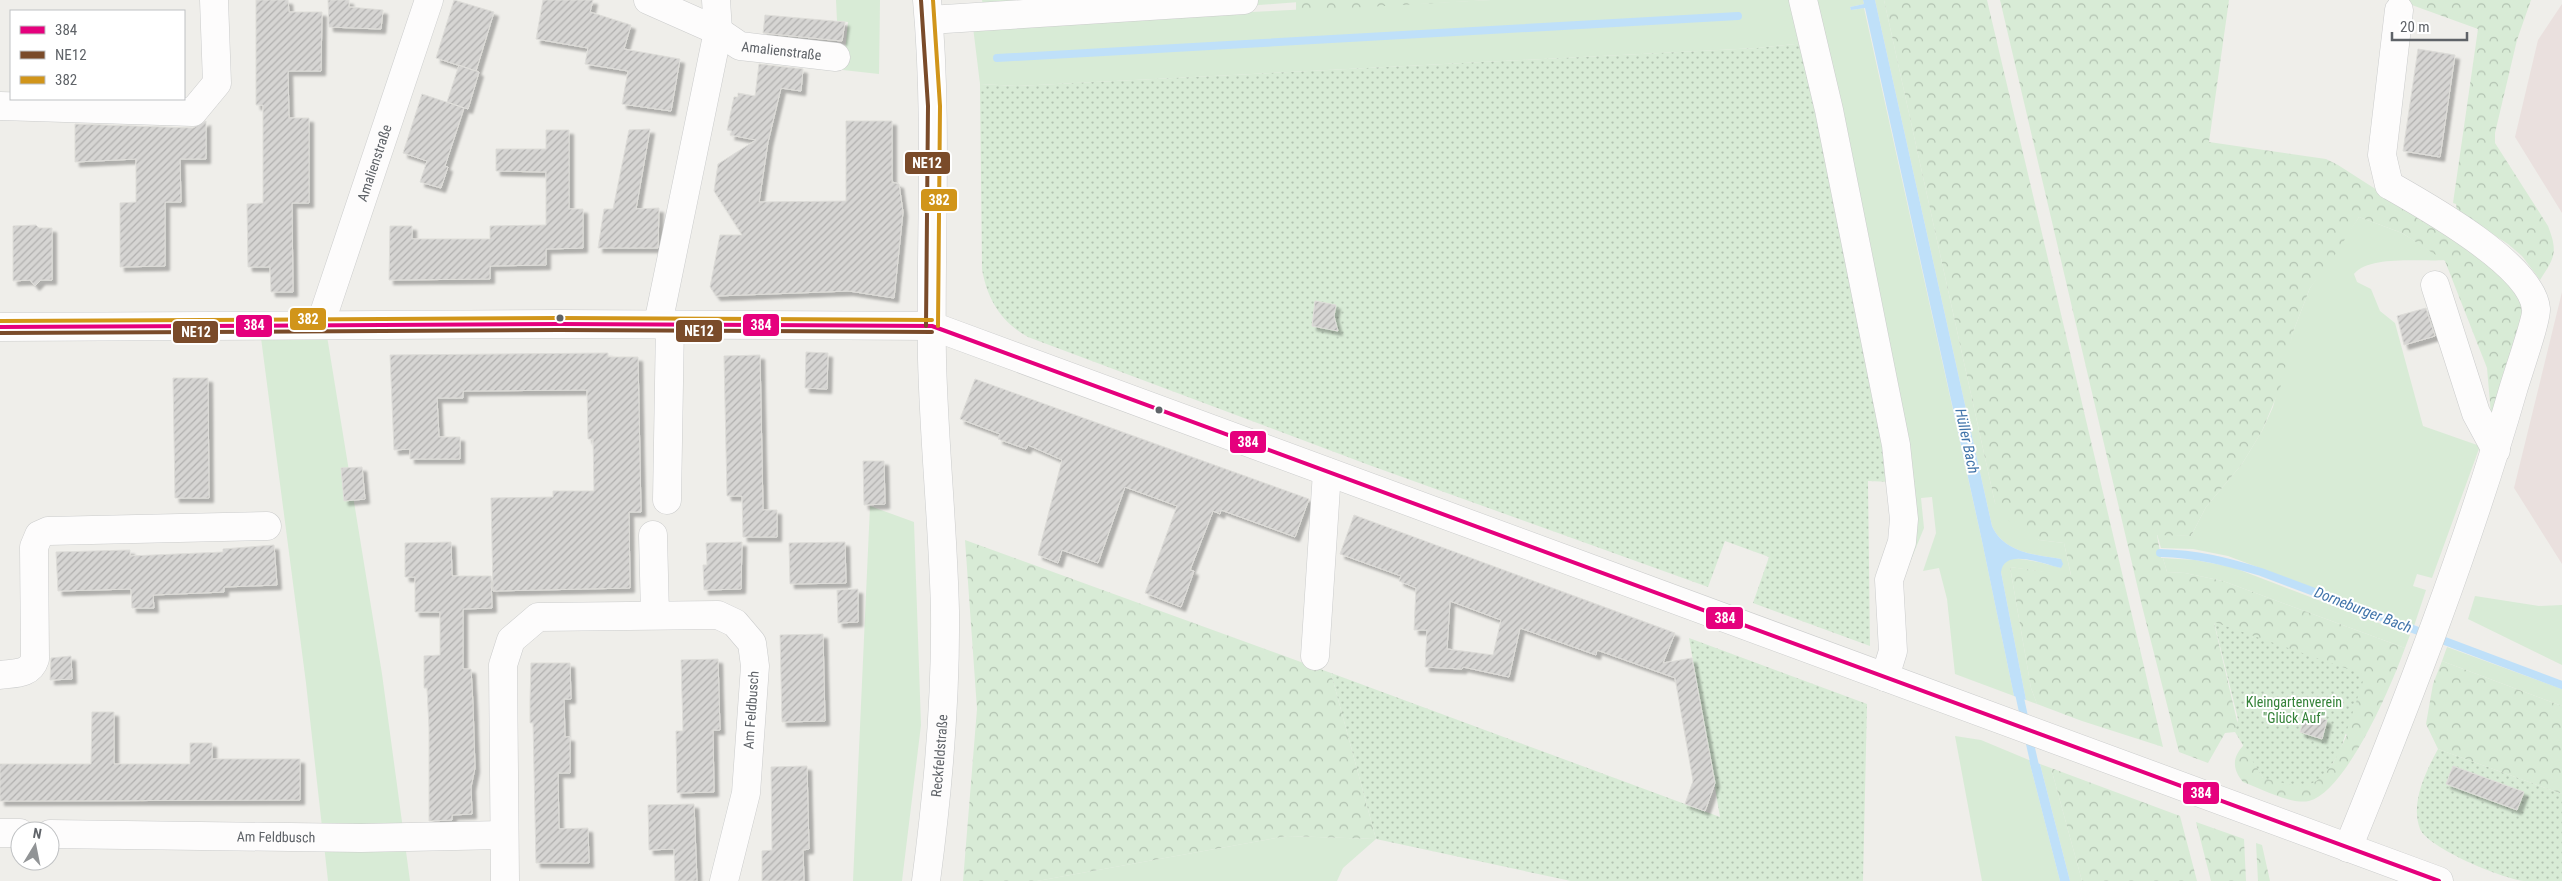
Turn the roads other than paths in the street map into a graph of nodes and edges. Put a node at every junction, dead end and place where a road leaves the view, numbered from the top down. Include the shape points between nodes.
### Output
1 (214, 0) edge
2 (429, 0) edge
3 (648, 0) edge
4 (716, 0) edge
5 (1244, 0) edge
6 (1803, 0) edge
7 (928, 10) edge
8 (2399, 10) dead end
9 (718, 31) junction
10 (836, 57) dead end
11 (0, 106) edge
12 (2435, 285) dead end
13 (664, 324) junction
14 (320, 325) junction
15 (932, 326) junction
16 (0, 327) edge
17 (2496, 450) junction
18 (1327, 472) junction
19 (667, 500) dead end
20 (267, 526) dead end
21 (653, 535) dead end
22 (656, 615) junction
23 (1315, 656) dead end
24 (0, 675) edge
25 (1885, 677) junction
26 (60, 834) edge
27 (503, 835) junction
28 (2348, 848) junction
29 (505, 881) edge
30 (724, 881) edge
31 (926, 881) edge
32 (2438, 881) edge

1 - 11 street via 217,83 193,112
2 - 14 street, Amalienstraße
3 - 9 street, Amalienstraße
4 - 9 street
5 - 7 street
6 - 25 street via 1829,110 1896,445 1904,519 1902,542 1889,580 1893,651
7 - 15 street, Reckfeldstraße via 934,115
8 - 17 street via 2382,154 2389,185 2461,227 2525,281 2536,309
9 - 10 street, Amalienstraße via 740,46
9 - 13 street
12 - 17 street via 2476,413
13 - 14 street
13 - 15 street
13 - 19 street
14 - 16 street
15 - 18 street
15 - 31 street, Reckfeldstraße via 945,610 938,792
17 - 28 street via 2416,678
18 - 23 street
18 - 25 street
20 - 24 street via 48,531 39,535 34,547 35,659 32,667 24,672
21 - 22 street
22 - 27 street, Am Feldbusch via 538,617 511,640 503,665
22 - 30 street, Am Feldbusch via 718,614 735,623 752,643 755,666 746,793
25 - 28 street
26 - 27 street, Am Feldbusch via 361,838
27 - 29 street, Am Feldbusch
28 - 32 street

